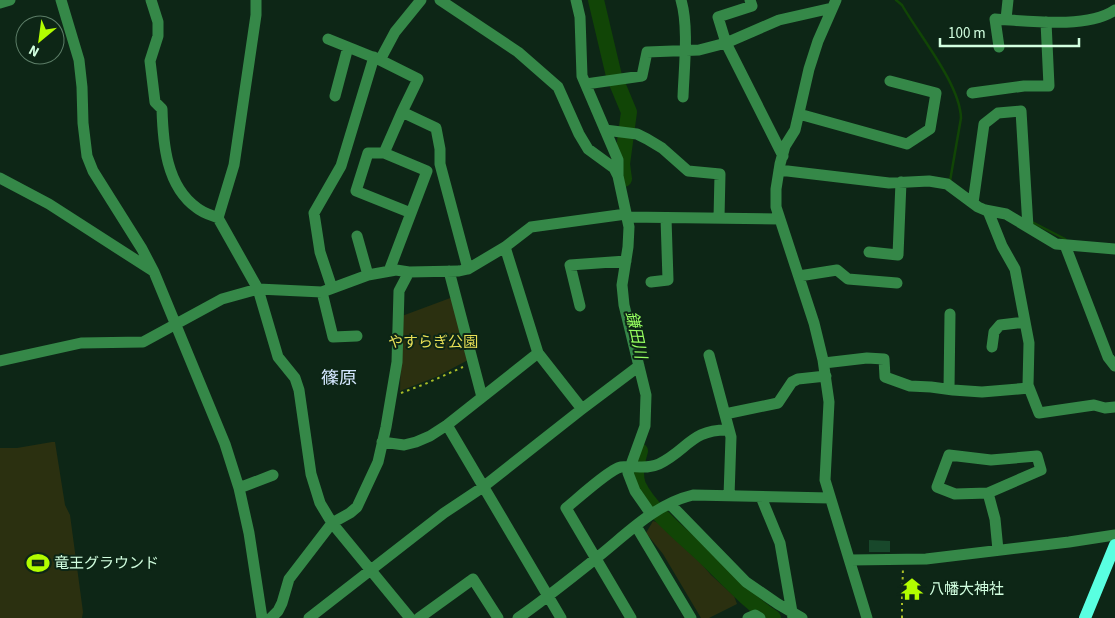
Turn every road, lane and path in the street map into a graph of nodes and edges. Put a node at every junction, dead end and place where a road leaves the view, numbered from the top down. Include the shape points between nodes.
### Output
1 (10, 0) edge
2 (61, 0) edge
3 (151, 0) edge
4 (256, 0) edge
5 (422, 0) edge
6 (440, 0) edge
7 (576, 0) edge
8 (681, 0) edge
9 (750, 0) edge
10 (1008, 0) edge
11 (0, 3) edge
12 (834, 4) edge
13 (1115, 10) edge
14 (1006, 19) junction
15 (1046, 22) junction
16 (328, 39) dead end
17 (726, 43) junction
18 (348, 47) junction
19 (998, 47) dead end
20 (685, 50) junction
21 (377, 59) junction
22 (890, 81) dead end
23 (586, 84) junction
24 (972, 93) dead end
25 (334, 96) dead end
26 (683, 97) dead end
27 (402, 112) junction
28 (799, 114) junction
29 (605, 130) junction
30 (384, 153) junction
31 (783, 156) junction
32 (779, 170) junction
33 (618, 176) junction
34 (0, 178) edge
35 (901, 182) junction
36 (973, 203) junction
37 (988, 211) junction
38 (411, 214) junction
39 (627, 216) junction
40 (218, 218) junction
41 (666, 218) junction
42 (719, 218) junction
43 (780, 219) junction
44 (1028, 227) junction
45 (357, 236) dead end
46 (1065, 245) junction
47 (506, 247) junction
48 (1115, 249) edge
49 (869, 252) dead end
50 (626, 261) junction
51 (468, 269) junction
52 (389, 271) junction
53 (449, 271) junction
54 (154, 272) junction
55 (409, 272) junction
56 (368, 275) junction
57 (799, 276) junction
58 (650, 282) dead end
59 (897, 283) dead end
60 (258, 289) junction
61 (327, 290) junction
62 (580, 306) dead end
63 (950, 314) dead end
64 (1026, 322) junction
65 (176, 323) junction
66 (356, 336) dead end
67 (992, 347) dead end
68 (538, 353) junction
69 (709, 355) dead end
70 (0, 361) edge
71 (473, 363) junction
72 (824, 363) junction
73 (639, 366) junction
74 (1115, 366) edge
75 (826, 376) junction
76 (1029, 388) junction
77 (949, 389) junction
78 (391, 395) junction
79 (482, 397) junction
80 (1115, 407) edge
81 (582, 409) junction
82 (725, 414) junction
83 (447, 425) junction
84 (729, 430) junction
85 (382, 442) junction
86 (630, 468) junction
87 (273, 475) dead end
88 (483, 487) junction
89 (239, 488) junction
90 (988, 492) junction
91 (730, 496) junction
92 (761, 497) junction
93 (830, 498) junction
94 (670, 504) junction
95 (651, 514) junction
96 (332, 523) junction
97 (636, 526) junction
98 (1115, 535) edge
99 (1115, 545) edge
100 (998, 550) junction
101 (903, 559) junction
102 (595, 560) junction
103 (850, 560) junction
104 (370, 571) junction
105 (548, 597) junction
106 (902, 599) dead end
107 (902, 603) dead end
108 (432, 614) edge
109 (796, 616) edge
110 (262, 618) edge
111 (271, 618) edge
112 (309, 618) edge
113 (410, 618) edge
114 (419, 618) edge
115 (498, 618) edge
116 (518, 618) edge
117 (561, 618) edge
118 (631, 618) edge
119 (691, 618) edge
120 (748, 618) edge
121 (760, 618) edge
122 (867, 618) edge
123 (902, 618) edge
124 (1085, 618) edge

1 - 11 street
2 - 54 street via 79,60 87,156 100,184
3 - 40 street via 158,22 158,36 150,61 155,102 162,109 163,139 172,175 197,209
4 - 40 street via 234,166
5 - 21 street
6 - 33 street via 518,52 558,88 588,149 614,168
7 - 23 street via 580,17 582,76
8 - 20 street
9 - 17 street via 752,6 718,17
10 - 14 street
12 - 17 street via 780,20
12 - 28 street via 818,41
13 - 15 street via 1089,20
14 - 15 street
14 - 19 street via 995,18
15 - 24 street via 1049,86
16 - 18 street
17 - 20 street
17 - 31 street
18 - 21 street
18 - 25 street
20 - 23 street via 647,52 642,76
20 - 26 street
21 - 27 street via 418,79
21 - 61 street via 341,166 314,213
22 - 28 street via 936,93 930,129 907,144
23 - 29 street
27 - 30 street
27 - 51 street via 436,128 440,164
28 - 31 street
29 - 33 street via 618,160
29 - 42 street via 637,134 662,148 688,171 720,174
30 - 38 street via 427,171
30 - 38 street via 368,153 356,191
31 - 32 street
32 - 35 street via 853,180
32 - 43 street via 776,207
33 - 39 street
34 - 54 street via 49,204
35 - 36 street via 947,184
35 - 49 street via 898,255
36 - 37 street
36 - 44 street via 984,124 998,113 1021,111
37 - 44 street via 1006,214
37 - 64 street via 1015,269
38 - 52 street
39 - 41 street
39 - 47 street via 531,227
39 - 50 street
40 - 60 street
41 - 42 street
41 - 58 street via 668,280
42 - 43 street
43 - 57 street
44 - 46 street via 1056,244
45 - 56 street
46 - 48 street
46 - 74 street via 1108,357
47 - 51 street
47 - 68 street
50 - 62 street via 570,265
50 - 73 street via 622,285 624,305
51 - 53 street
52 - 55 street
52 - 56 street
53 - 55 street
53 - 71 street
54 - 65 street
55 - 78 street via 399,292 397,362
56 - 61 street
57 - 59 street via 837,270 848,279
57 - 72 street
60 - 61 street
60 - 65 street via 222,300
60 - 96 street via 278,357 295,378 299,390 311,474 320,503
61 - 66 street via 333,337
63 - 77 street
64 - 67 street via 1000,326 994,332
64 - 76 street
65 - 70 street via 143,342 81,343
65 - 89 street via 225,444
68 - 79 street
68 - 81 street
69 - 82 street
71 - 78 path via 407,392
71 - 79 street
72 - 75 street
72 - 77 street via 884,359 885,377 910,386
73 - 81 street
73 - 86 street via 646,395 645,426
75 - 82 street via 798,378 778,403
75 - 93 street via 829,402 825,480
76 - 77 street via 982,392
76 - 80 street via 1039,413 1094,405
78 - 85 street
79 - 83 street
81 - 88 street
82 - 84 street
83 - 85 street via 416,442 404,445
83 - 88 street
84 - 86 street via 698,436 669,459 648,468
84 - 91 street
85 - 96 street via 378,462 357,507
86 - 95 street via 628,473 635,491
86 - 102 street via 615,470 566,508
87 - 89 street
88 - 104 street
88 - 105 street
89 - 110 street
90 - 90 street via 1041,470 1037,456 990,460 949,455 936,487 955,494
90 - 100 street
91 - 92 street
91 - 94 street via 693,496
92 - 93 street
92 - 109 street via 780,543
93 - 103 street
94 - 95 street
94 - 109 street via 746,582
95 - 97 street
96 - 104 street
96 - 111 street via 289,579 282,603
97 - 102 street
97 - 119 street
98 - 100 street
99 - 124 main road
100 - 101 street
101 - 103 street
101 - 106 path
102 - 105 street
102 - 118 street
103 - 122 street
104 - 112 street
104 - 113 street
105 - 116 street
105 - 117 street
107 - 123 path
108 - 114 street
108 - 115 street via 473,579
120 - 121 street via 755,615

